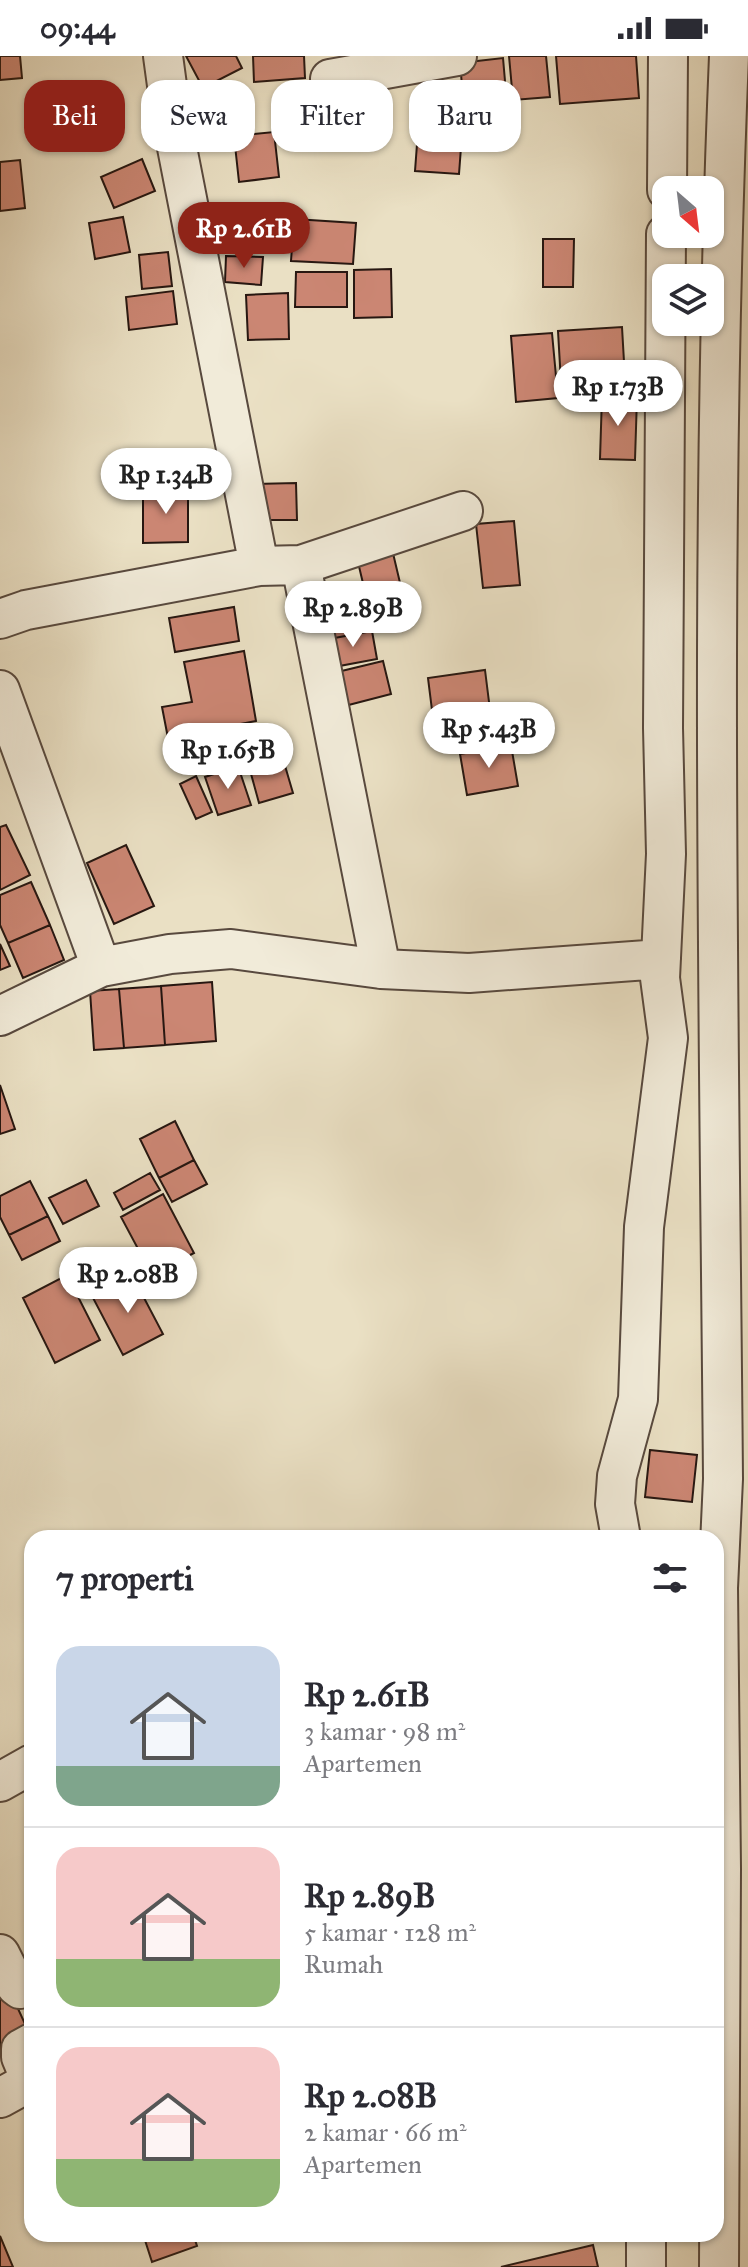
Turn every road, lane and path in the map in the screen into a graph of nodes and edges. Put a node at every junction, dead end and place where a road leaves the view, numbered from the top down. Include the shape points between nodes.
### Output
1 (163, 56) edge
2 (457, 56) edge
3 (668, 56) edge
4 (729, 56) edge
5 (330, 79) dead end
6 (667, 176) edge
7 (666, 248) edge
8 (463, 511) dead end
9 (301, 565) junction
10 (259, 566) junction
11 (0, 619) edge
12 (0, 690) edge
13 (661, 959) junction
14 (101, 967) junction
15 (381, 969) junction
16 (0, 1016) edge
17 (620, 1530) edge
18 (720, 1530) edge
19 (24, 1768) edge
20 (0, 1782) edge
21 (0, 1954) edge
22 (24, 1993) edge
23 (24, 2085) edge
24 (0, 2098) edge
25 (646, 2242) edge
26 (719, 2242) edge
27 (646, 2267) edge
28 (719, 2267) edge

1 - 10 street
2 - 5 street
3 - 6 street
4 - 18 street via 717,756
7 - 13 street via 666,854
8 - 9 street
9 - 10 street
9 - 15 street
10 - 11 street
12 - 14 street
13 - 15 street via 469,973
13 - 17 street via 668,1038 644,1227 638,1399 617,1476
14 - 15 street via 231,949
14 - 16 street
19 - 20 street
21 - 22 street
23 - 24 street
25 - 27 street
26 - 28 street

